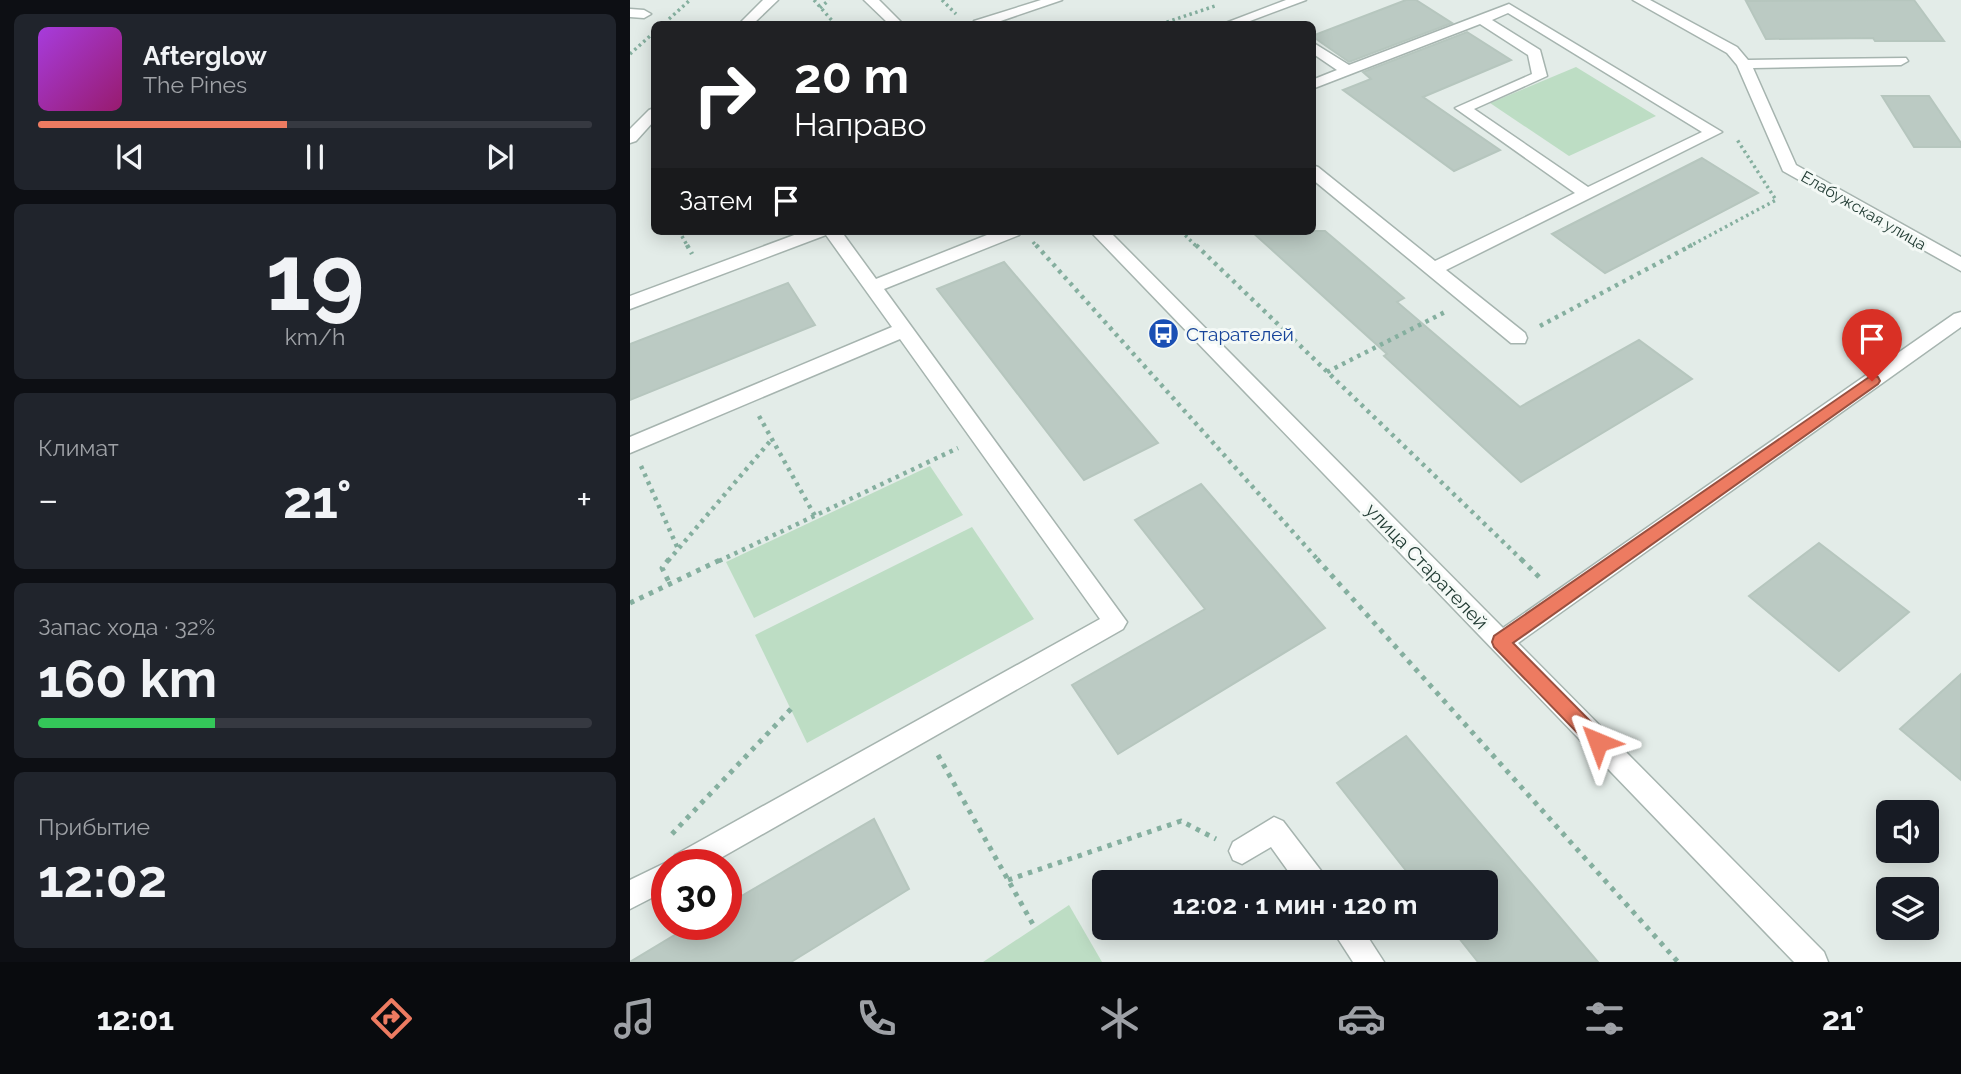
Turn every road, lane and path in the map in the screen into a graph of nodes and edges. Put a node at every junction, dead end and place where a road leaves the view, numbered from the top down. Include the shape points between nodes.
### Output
1 (690, 0) edge
2 (771, 0) edge
3 (814, 0) edge
4 (829, 0) edge
5 (871, 0) edge
6 (1055, 0) edge
7 (1299, 0) edge
8 (1640, 0) edge
9 (1220, 4) dead end
10 (820, 8) junction
11 (1266, 12) junction
12 (1481, 19) junction
13 (666, 21) edge
14 (749, 21) edge
15 (832, 21) edge
16 (893, 21) edge
17 (988, 21) edge
18 (1170, 21) edge
19 (1239, 21) edge
20 (1279, 21) edge
21 (651, 35) edge
22 (1316, 49) edge
23 (630, 54) edge
24 (1901, 61) dead end
25 (1744, 64) junction
26 (1348, 71) junction
27 (1316, 83) edge
28 (651, 116) edge
29 (1714, 132) junction
30 (630, 138) edge
31 (1316, 173) edge
32 (1587, 194) junction
33 (810, 235) edge
34 (835, 235) edge
35 (1003, 235) edge
36 (1028, 235) edge
37 (1103, 235) edge
38 (1185, 235) edge
39 (1961, 265) edge
40 (1434, 269) junction
41 (872, 287) junction
42 (1470, 299) junction
43 (630, 303) edge
44 (1961, 318) edge
45 (903, 330) junction
46 (1518, 338) joint
47 (1327, 372) junction
48 (747, 396) junction
49 (981, 437) junction
50 (772, 439) junction
51 (631, 445) edge
52 (815, 516) junction
53 (679, 551) junction
54 (670, 584) junction
55 (1562, 599) junction
56 (630, 603) edge
57 (1501, 642) junction
58 (791, 709) dead end
59 (924, 730) junction
60 (668, 838) dead end
61 (712, 849) edge
62 (1242, 851) joint
63 (1303, 870) edge
64 (1008, 880) junction
65 (651, 884) edge
66 (630, 895) edge
67 (1035, 928) dead end
68 (1354, 940) edge
69 (1370, 962) edge
70 (1678, 962) edge
71 (1814, 962) edge

1 - 13 path
2 - 14 street
3 - 10 path
4 - 10 path
5 - 16 street
6 - 17 street
7 - 11 street
8 - 25 street, Елабужская улица via 1732,50
9 - 18 path
10 - 15 path
11 - 19 street
11 - 20 street
12 - 26 street
12 - 29 street via 1509,8
12 - 32 street via 1535,52 1540,76 1463,108
21 - 23 path
22 - 26 street
24 - 25 street
25 - 39 street, Елабужская улица via 1789,168
26 - 27 street
28 - 30 street
29 - 32 street
29 - 46 path via 1735,137 1776,200
31 - 40 street
32 - 40 street
33 - 43 street
34 - 41 street
35 - 41 street
36 - 70 path
37 - 57 street, улица Старателей
38 - 47 path
40 - 42 street
41 - 45 street
42 - 46 street
42 - 47 path
44 - 55 street
45 - 48 street
45 - 49 street
47 - 55 path
48 - 50 path
48 - 51 street
49 - 52 path
49 - 59 street via 1115,622
50 - 52 path
50 - 53 path
51 - 53 path
52 - 54 path
53 - 54 path via 662,568
54 - 56 path
55 - 57 street
57 - 71 street, улица Старателей
58 - 60 path
59 - 61 street
59 - 64 path
62 - 63 street via 1274,830
62 - 64 path via 1181,821
64 - 67 path
65 - 66 street
68 - 69 street

